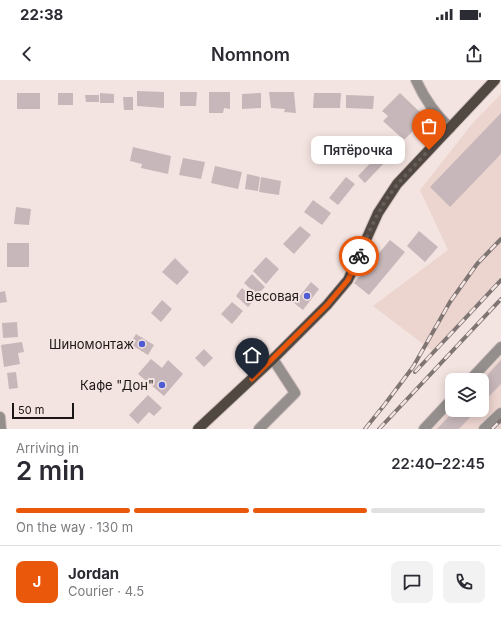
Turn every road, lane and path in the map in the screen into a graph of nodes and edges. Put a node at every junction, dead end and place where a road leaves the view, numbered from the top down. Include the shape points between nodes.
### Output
1 (416, 80) edge
2 (495, 80) edge
3 (488, 84) edge
4 (450, 128) junction
5 (501, 347) edge
6 (273, 359) junction
7 (477, 373) edge
8 (445, 406) edge
9 (501, 412) edge
10 (0, 417) edge
11 (2, 429) edge
12 (198, 429) edge
13 (260, 429) edge
14 (424, 429) edge
15 (484, 429) edge

1 - 4 street via 440,119
2 - 3 main road
3 - 4 main road
4 - 6 main road via 387,198 348,280
5 - 7 street
6 - 12 main road
6 - 13 street via 295,393
8 - 14 street
9 - 15 street
10 - 11 street

